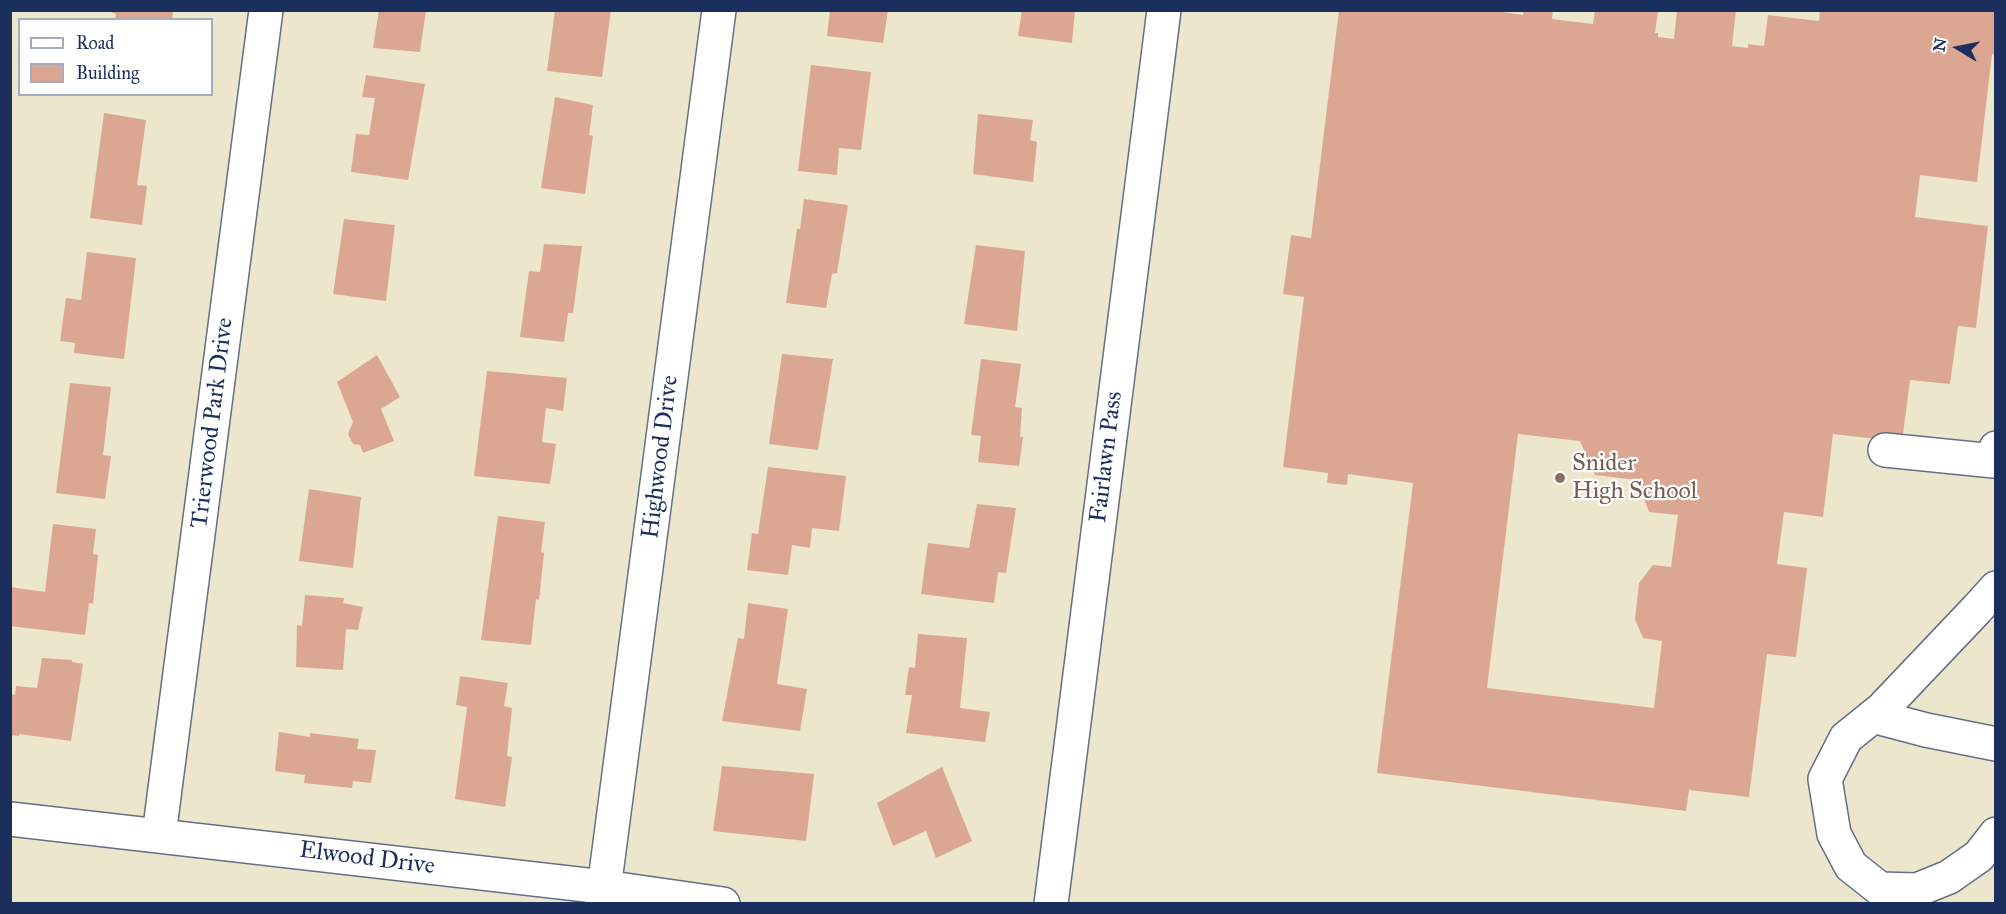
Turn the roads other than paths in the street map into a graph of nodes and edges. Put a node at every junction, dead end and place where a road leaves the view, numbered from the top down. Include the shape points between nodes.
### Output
1 (267, 10) edge
2 (719, 10) edge
3 (1164, 10) edge
4 (1995, 448) edge
5 (1885, 450) dead end
6 (1995, 588) edge
7 (1873, 716) junction
8 (1995, 744) edge
9 (10, 819) edge
10 (1995, 834) edge
11 (159, 835) junction
12 (603, 895) edge
13 (723, 903) edge
14 (1051, 903) edge

1 - 11 street, Trierwood Park Drive
2 - 12 street, Highwood Drive
3 - 14 street, Fairlawn Pass
4 - 5 street via 1994,461
6 - 7 street
7 - 8 street
7 - 10 street via 1846,738 1825,779 1834,834 1851,866 1880,888 1917,890 1948,878 1979,856
9 - 11 street, Elwood Drive
11 - 12 street, Elwood Drive
12 - 13 street, Elwood Drive

